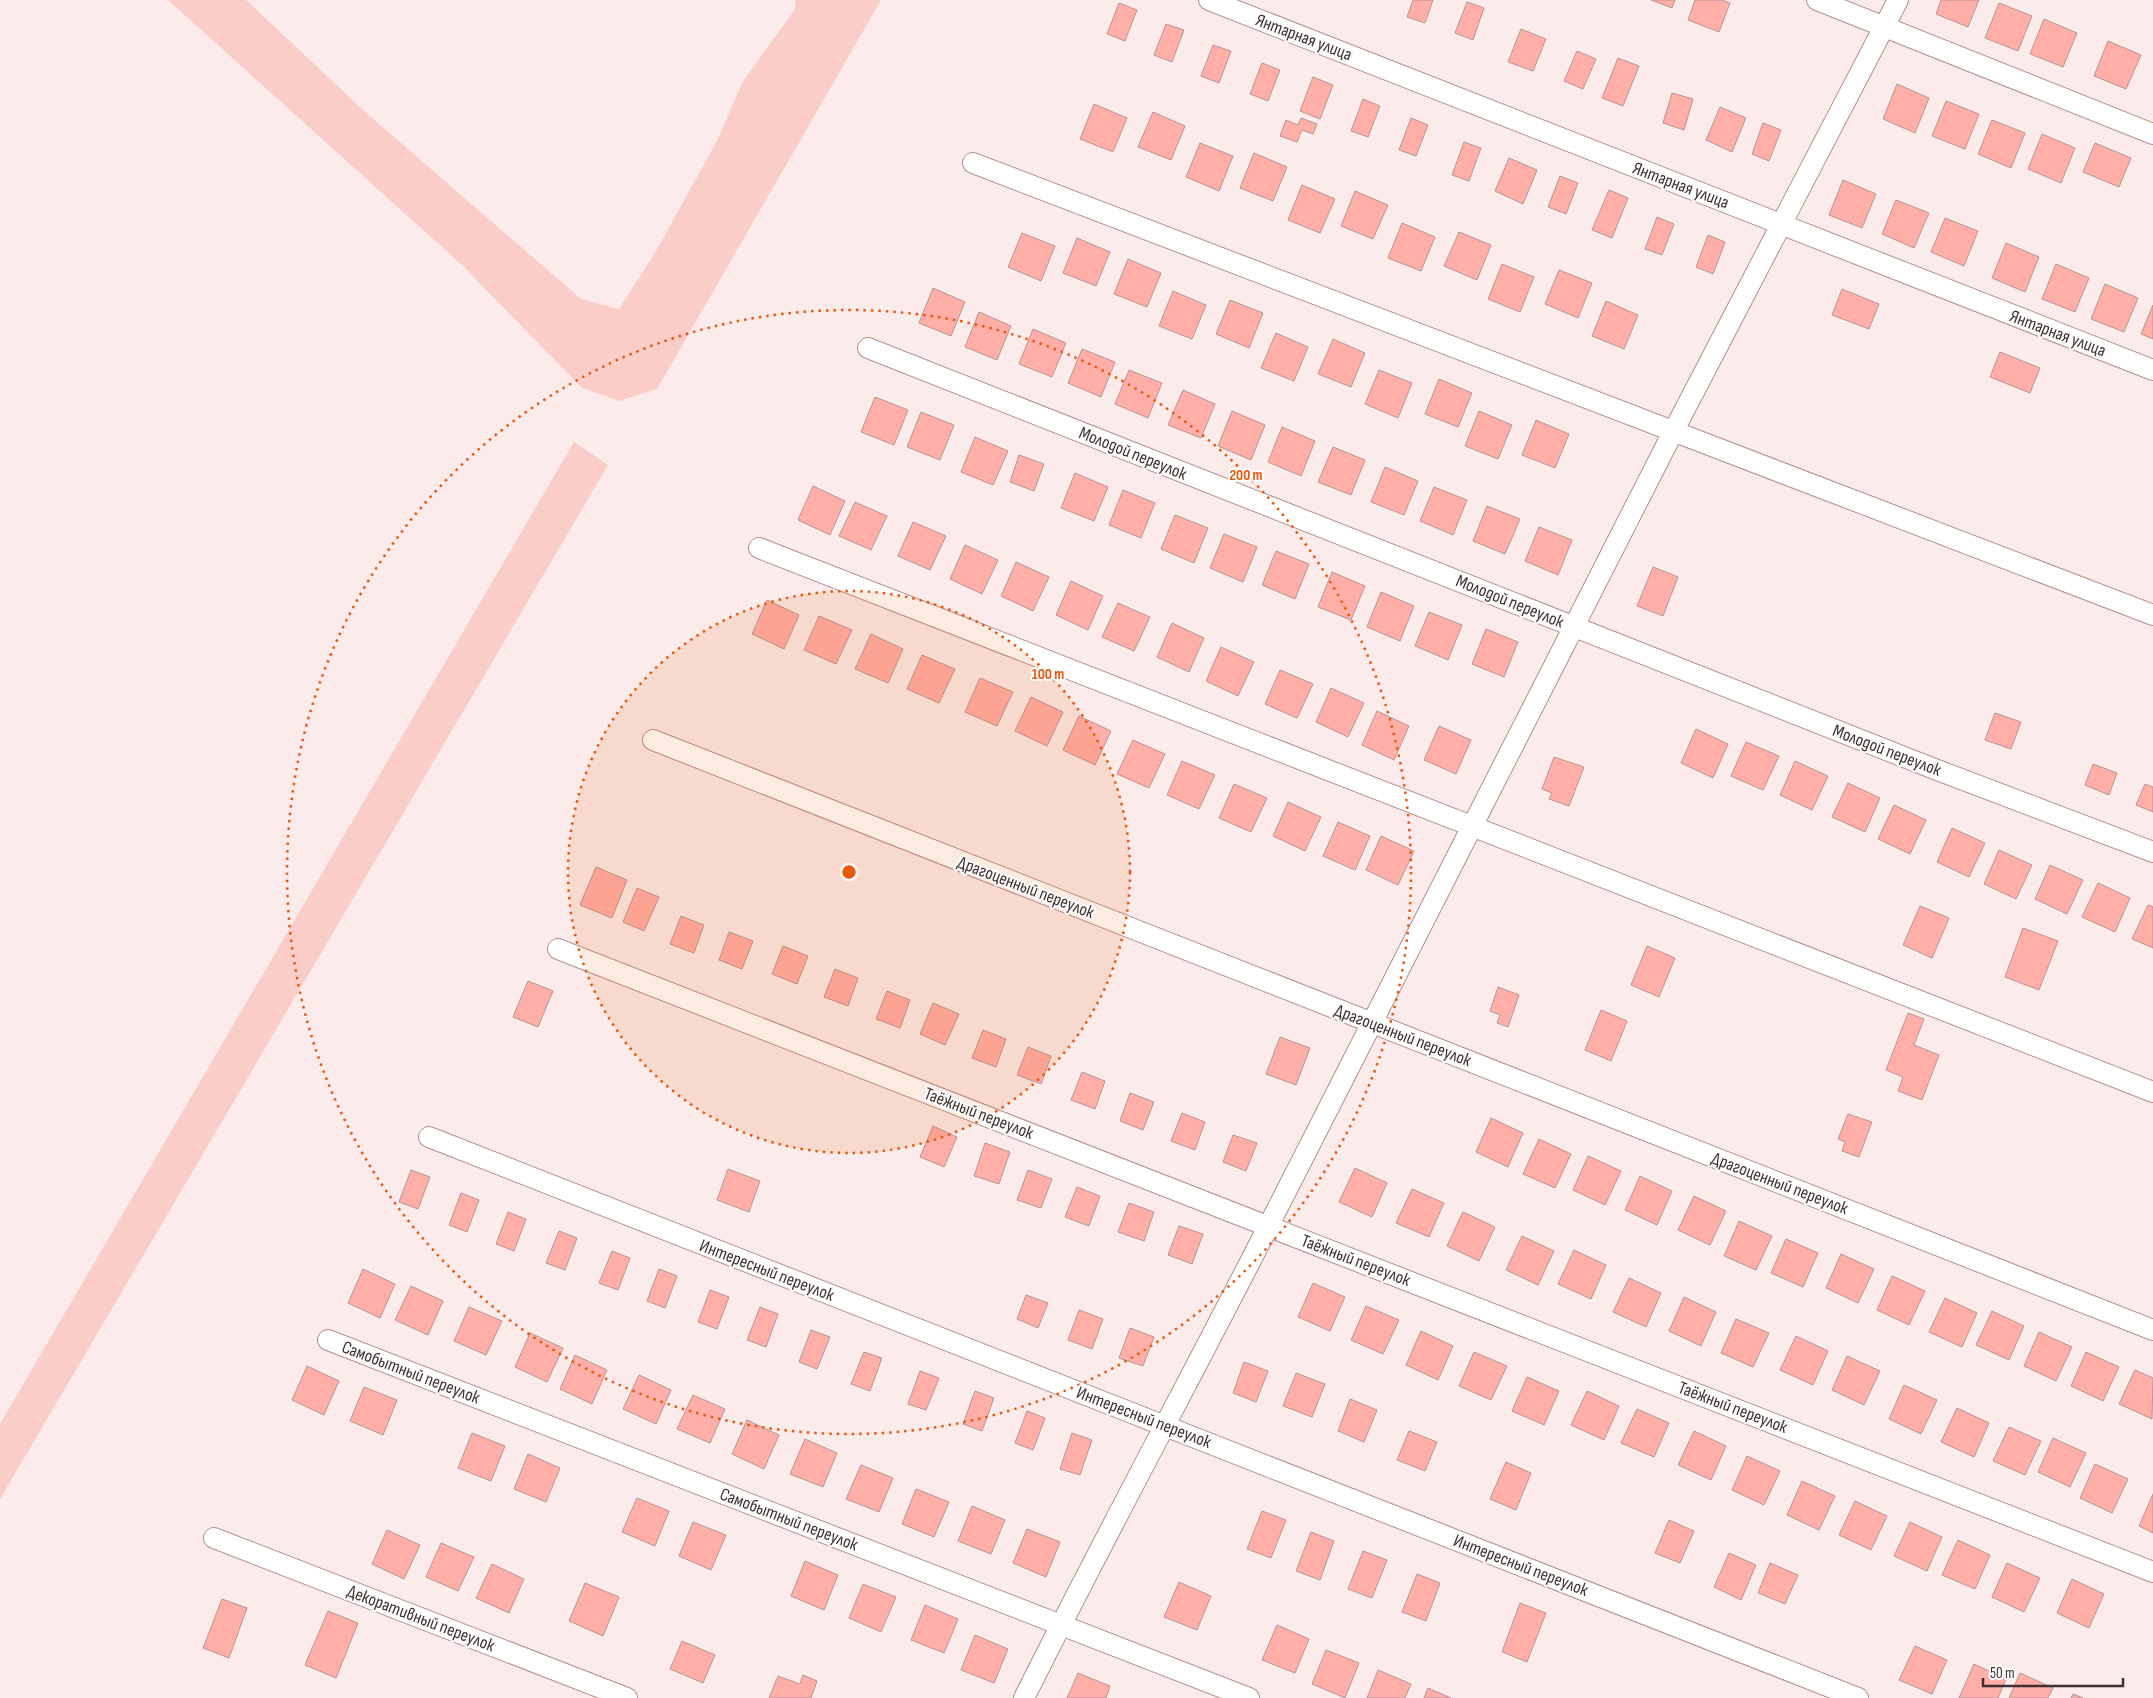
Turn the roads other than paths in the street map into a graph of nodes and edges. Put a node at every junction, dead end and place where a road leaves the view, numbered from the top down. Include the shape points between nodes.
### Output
1 (1209, 0) edge
2 (1817, 0) edge
3 (1898, 0) edge
4 (1884, 27) junction
5 (2153, 134) edge
6 (973, 163) dead end
7 (1782, 225) junction
8 (868, 348) dead end
9 (2153, 370) edge
10 (1674, 431) junction
11 (760, 548) dead end
12 (2153, 615) edge
13 (1576, 627) junction
14 (653, 740) dead end
15 (1472, 826) junction
16 (2153, 852) edge
17 (558, 949) dead end
18 (1372, 1023) junction
19 (2153, 1092) edge
20 (429, 1137) dead end
21 (1269, 1226) junction
22 (2153, 1330) edge
23 (328, 1340) dead end
24 (1163, 1425) junction
25 (214, 1538) dead end
26 (2153, 1572) edge
27 (1060, 1625) junction
28 (627, 1698) edge
29 (1024, 1698) edge
30 (1249, 1698) edge
31 (1858, 1698) edge

1 - 7 street, Янтарная улица
2 - 4 street
3 - 4 street
4 - 5 street
4 - 7 street
6 - 10 street
7 - 9 street, Янтарная улица
7 - 10 street
8 - 13 street, Молодой переулок
10 - 12 street
10 - 13 street
11 - 15 street
13 - 15 street
13 - 16 street, Молодой переулок
14 - 18 street, Драгоценный переулок
15 - 18 street
15 - 19 street
17 - 21 street, Таёжный переулок
18 - 21 street
18 - 22 street, Драгоценный переулок
20 - 24 street, Интересный переулок
21 - 24 street
21 - 26 street, Таёжный переулок
23 - 27 street, Самобытный переулок
24 - 27 street
24 - 31 street, Интересный переулок
25 - 28 street, Декоративный переулок
27 - 29 street
27 - 30 street, Самобытный переулок

